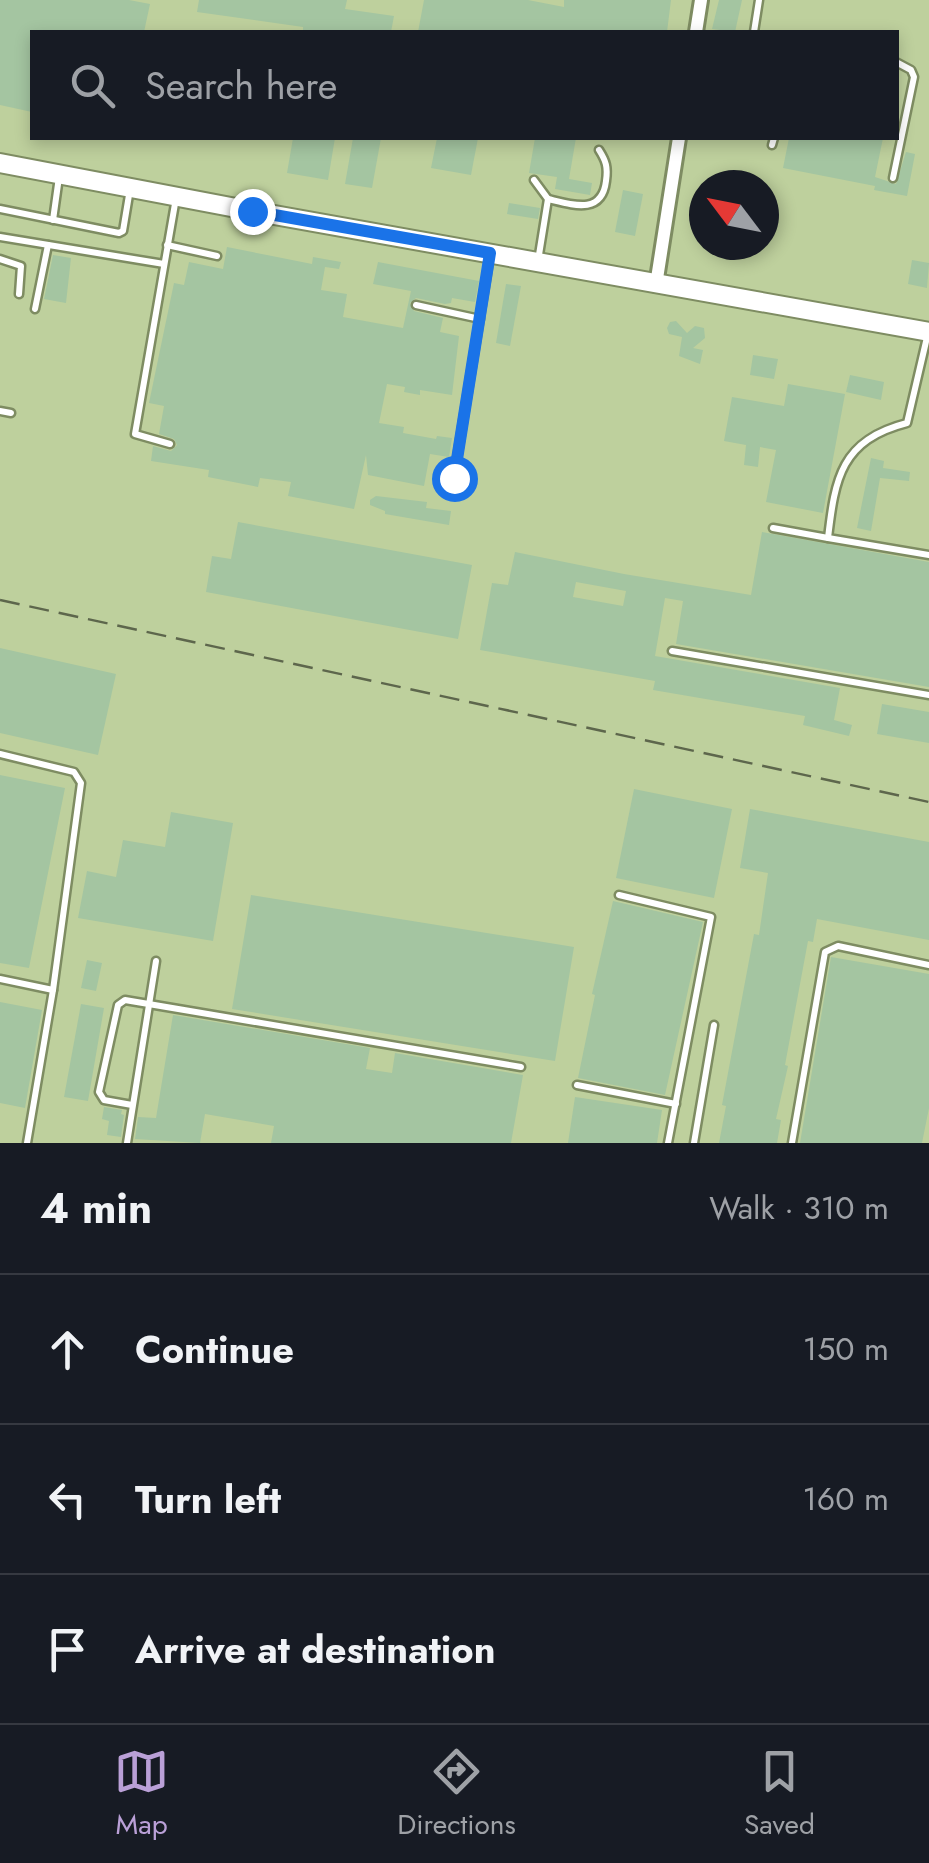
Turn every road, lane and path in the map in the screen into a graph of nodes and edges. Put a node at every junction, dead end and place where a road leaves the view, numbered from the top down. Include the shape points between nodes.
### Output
1 (701, 0) edge
2 (759, 0) edge
3 (696, 30) edge
4 (754, 30) edge
5 (899, 64) edge
6 (680, 140) edge
7 (599, 150) dead end
8 (0, 162) edge
9 (60, 174) junction
10 (893, 178) dead end
11 (534, 180) dead end
12 (130, 188) junction
13 (176, 196) junction
14 (548, 199) junction
15 (0, 210) edge
16 (53, 220) junction
17 (0, 237) edge
18 (167, 244) junction
19 (48, 245) junction
20 (490, 253) junction
21 (217, 256) dead end
22 (0, 259) edge
23 (538, 262) junction
24 (164, 264) junction
25 (656, 285) junction
26 (19, 294) dead end
27 (416, 306) dead end
28 (35, 309) dead end
29 (480, 318) junction
30 (929, 332) edge
31 (0, 411) edge
32 (11, 413) dead end
33 (170, 444) dead end
34 (454, 478) dead end
35 (773, 528) dead end
36 (828, 538) junction
37 (929, 554) edge
38 (672, 651) dead end
39 (929, 695) edge
40 (0, 754) edge
41 (619, 895) dead end
42 (156, 962) dead end
43 (929, 965) edge
44 (0, 979) edge
45 (53, 990) junction
46 (147, 1004) junction
47 (714, 1025) dead end
48 (521, 1066) dead end
49 (578, 1085) dead end
50 (676, 1104) junction
51 (132, 1105) junction
52 (27, 1143) edge
53 (127, 1143) edge
54 (668, 1143) edge
55 (694, 1143) edge
56 (792, 1143) edge

1 - 3 street
2 - 4 lane
5 - 10 lane via 914,78
6 - 25 street
7 - 14 lane via 607,162 597,203
8 - 9 street
9 - 12 street
9 - 16 lane
11 - 14 lane
12 - 13 street
12 - 16 lane via 121,233
13 - 18 lane
13 - 20 street
14 - 23 lane
15 - 16 lane
17 - 19 lane
18 - 21 lane
18 - 24 lane
19 - 24 lane
19 - 28 lane
20 - 23 street
20 - 29 lane
22 - 26 lane via 21,266
23 - 25 street
24 - 33 lane via 135,434
25 - 30 street
27 - 29 lane
29 - 34 lane
30 - 36 lane via 907,423 865,439 846,459
31 - 32 lane
35 - 36 lane
36 - 37 lane
38 - 39 lane
40 - 45 lane via 74,772 81,782
41 - 50 lane via 710,918
42 - 46 lane
43 - 56 lane via 838,946 826,952
44 - 45 lane
45 - 52 lane
46 - 48 lane
46 - 51 lane
46 - 51 lane via 118,1005 99,1092 104,1100
47 - 55 lane
49 - 50 lane
50 - 54 lane
51 - 53 lane

